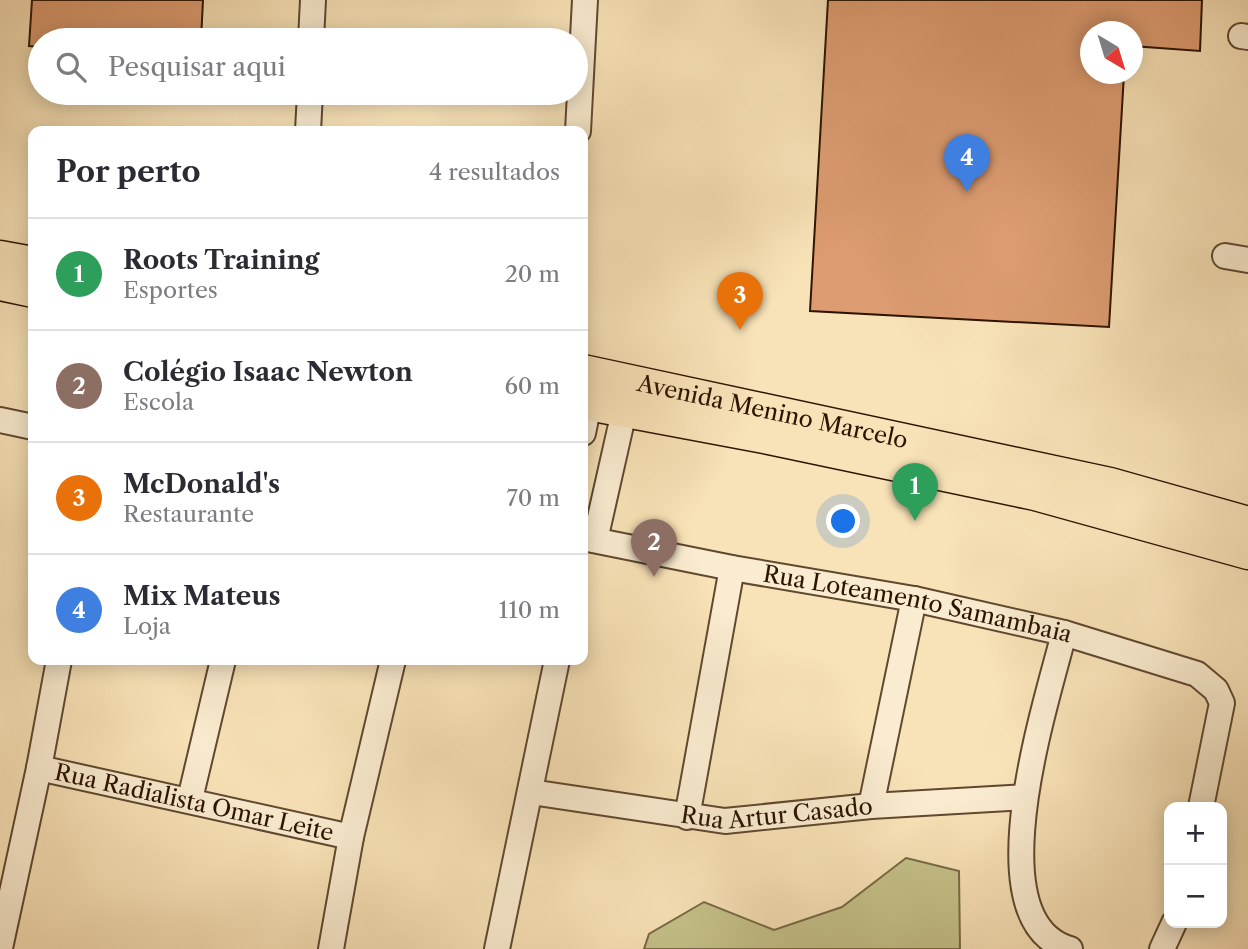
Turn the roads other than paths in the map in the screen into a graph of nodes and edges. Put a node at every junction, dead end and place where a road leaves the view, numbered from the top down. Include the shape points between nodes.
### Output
1 (313, 0) edge
2 (585, 0) edge
3 (312, 28) edge
4 (584, 28) edge
5 (309, 105) edge
6 (579, 105) edge
7 (308, 126) edge
8 (578, 126) edge
9 (16, 264) edge
10 (28, 283) edge
11 (588, 374) edge
12 (627, 397) junction
13 (588, 412) edge
14 (0, 420) edge
15 (28, 426) edge
16 (1248, 523) edge
17 (589, 539) edge
18 (1248, 552) edge
19 (732, 568) junction
20 (914, 599) junction
21 (1064, 633) junction
22 (58, 665) edge
23 (222, 665) edge
24 (392, 665) edge
25 (556, 665) edge
26 (39, 768) junction
27 (531, 792) junction
28 (1025, 797) junction
29 (190, 799) junction
30 (1201, 802) edge
31 (871, 806) junction
32 (687, 817) junction
33 (351, 837) junction
34 (1172, 928) edge
35 (0, 948) edge
36 (331, 949) edge
37 (497, 949) edge
38 (1070, 949) edge
39 (1162, 949) edge

1 - 3 street
2 - 4 street
5 - 7 street
6 - 8 street
9 - 10 main road
11 - 12 main road, Avenida Menino Marcelo
12 - 13 main road, Avenida Menino Marcelo
12 - 16 main road, Avenida Menino Marcelo via 1110,484
12 - 17 street
12 - 18 main road, Avenida Menino Marcelo via 1035,495
14 - 15 street
17 - 19 street, Rua Loteamento Samambaia
19 - 20 street, Rua Loteamento Samambaia
19 - 32 street
20 - 21 street, Rua Loteamento Samambaia
20 - 31 street
21 - 28 street
21 - 30 street, Rua Loteamento Samambaia via 1197,674 1219,696 1222,716
22 - 26 street
23 - 29 street
24 - 33 street
25 - 27 street
26 - 29 street, Rua Radialista Omar Leite
26 - 35 street
27 - 32 street, Rua Artur Casado
27 - 37 street
28 - 31 street, Rua Artur Casado
28 - 38 street via 1020,864 1023,891 1032,919 1045,935
29 - 33 street, Rua Radialista Omar Leite
31 - 32 street, Rua Artur Casado via 762,820
33 - 36 street
34 - 39 street

